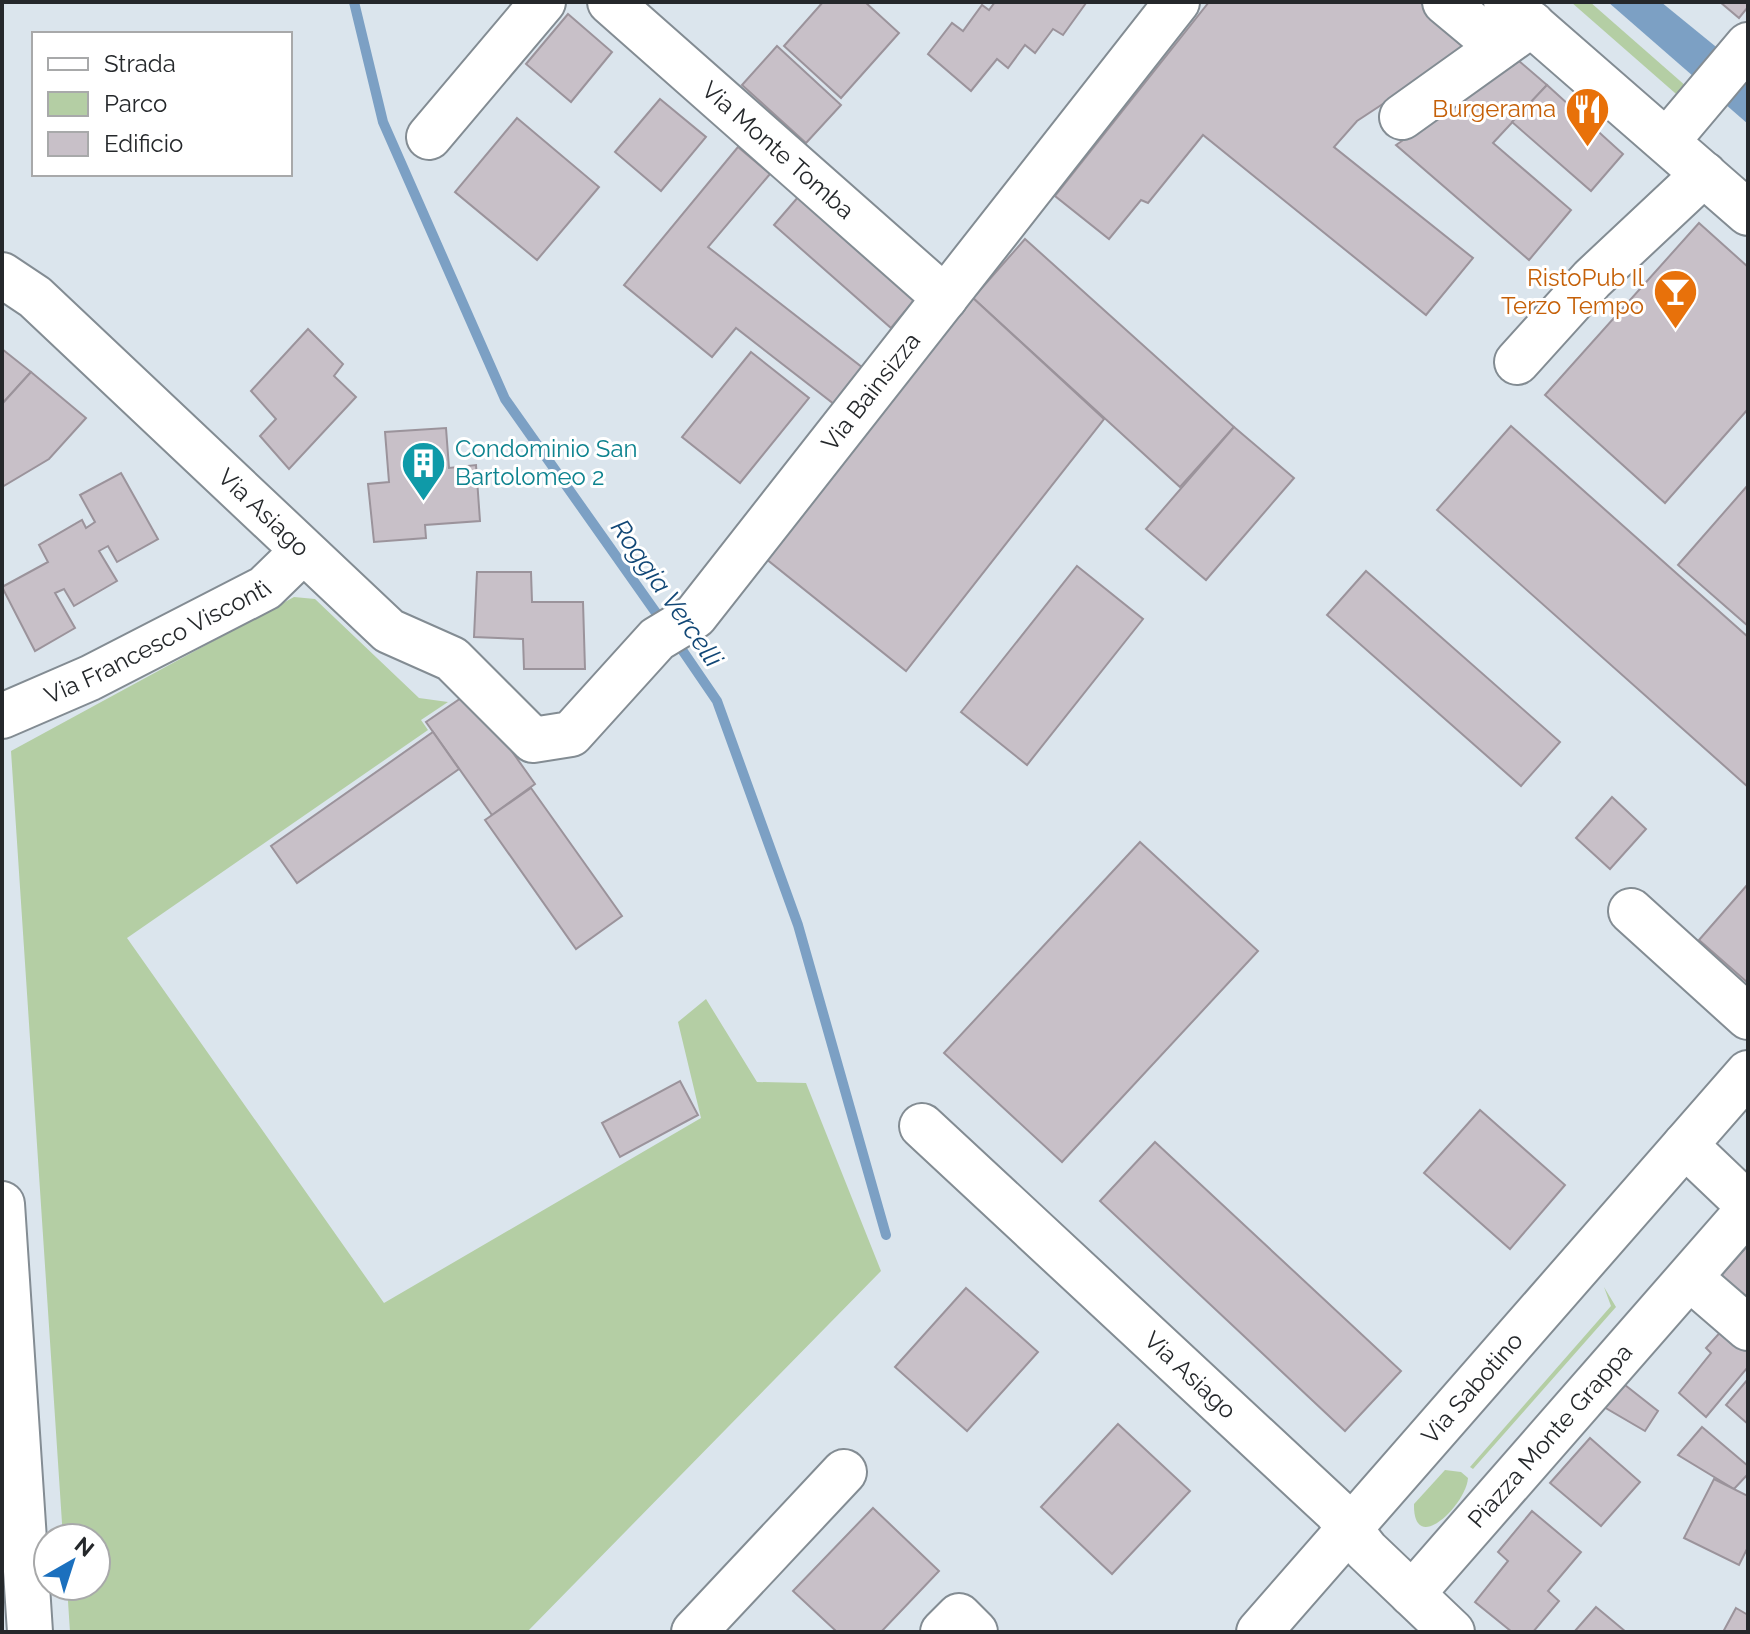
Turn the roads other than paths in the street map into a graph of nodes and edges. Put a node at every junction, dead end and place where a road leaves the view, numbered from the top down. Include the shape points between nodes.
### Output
1 (543, 2) edge
2 (610, 2) edge
3 (1177, 2) edge
4 (1445, 2) edge
5 (1513, 25) edge
6 (1730, 66) edge
7 (1402, 117) dead end
8 (429, 137) dead end
9 (1667, 141) junction
10 (1704, 174) junction
11 (1748, 213) edge
12 (2, 275) edge
13 (945, 298) junction
14 (1517, 362) dead end
15 (303, 551) junction
16 (2, 716) edge
17 (533, 740) joint
18 (1631, 911) dead end
19 (1748, 1017) edge
20 (1748, 1073) edge
21 (922, 1126) dead end
22 (1685, 1145) junction
23 (2, 1204) edge
24 (1748, 1208) edge
25 (1690, 1278) junction
26 (1748, 1328) edge
27 (844, 1472) dead end
28 (1350, 1529) junction
29 (14, 1561) edge
30 (1412, 1594) junction
31 (30, 1632) edge
32 (694, 1632) edge
33 (943, 1632) edge
34 (975, 1632) edge
35 (1259, 1632) edge
36 (1452, 1632) edge

1 - 8 street
2 - 13 street, Via Monte Tomba
3 - 13 street, Via Bainsizza
4 - 5 street
5 - 7 street
5 - 9 street
6 - 9 street
9 - 10 street
10 - 11 street
10 - 14 street via 1592,279
12 - 15 street, Via Asiago via 35,297
13 - 17 street, Via Bainsizza via 695,616 657,639 571,734
15 - 16 street, Via Francesco Visconti via 265,588 90,678
15 - 17 street, Via Asiago via 389,631 452,659
18 - 19 street
20 - 22 street, Via Sabotino
21 - 28 street, Via Asiago
22 - 24 street
22 - 28 street, Via Sabotino
23 - 29 street
24 - 25 street
25 - 26 street
25 - 30 street, Piazza Monte Grappa
27 - 32 street
28 - 30 street, Via Asiago
28 - 35 street, Via Sabotino
29 - 31 street
30 - 36 street, Via Asiago
33 - 34 street via 959,1616

